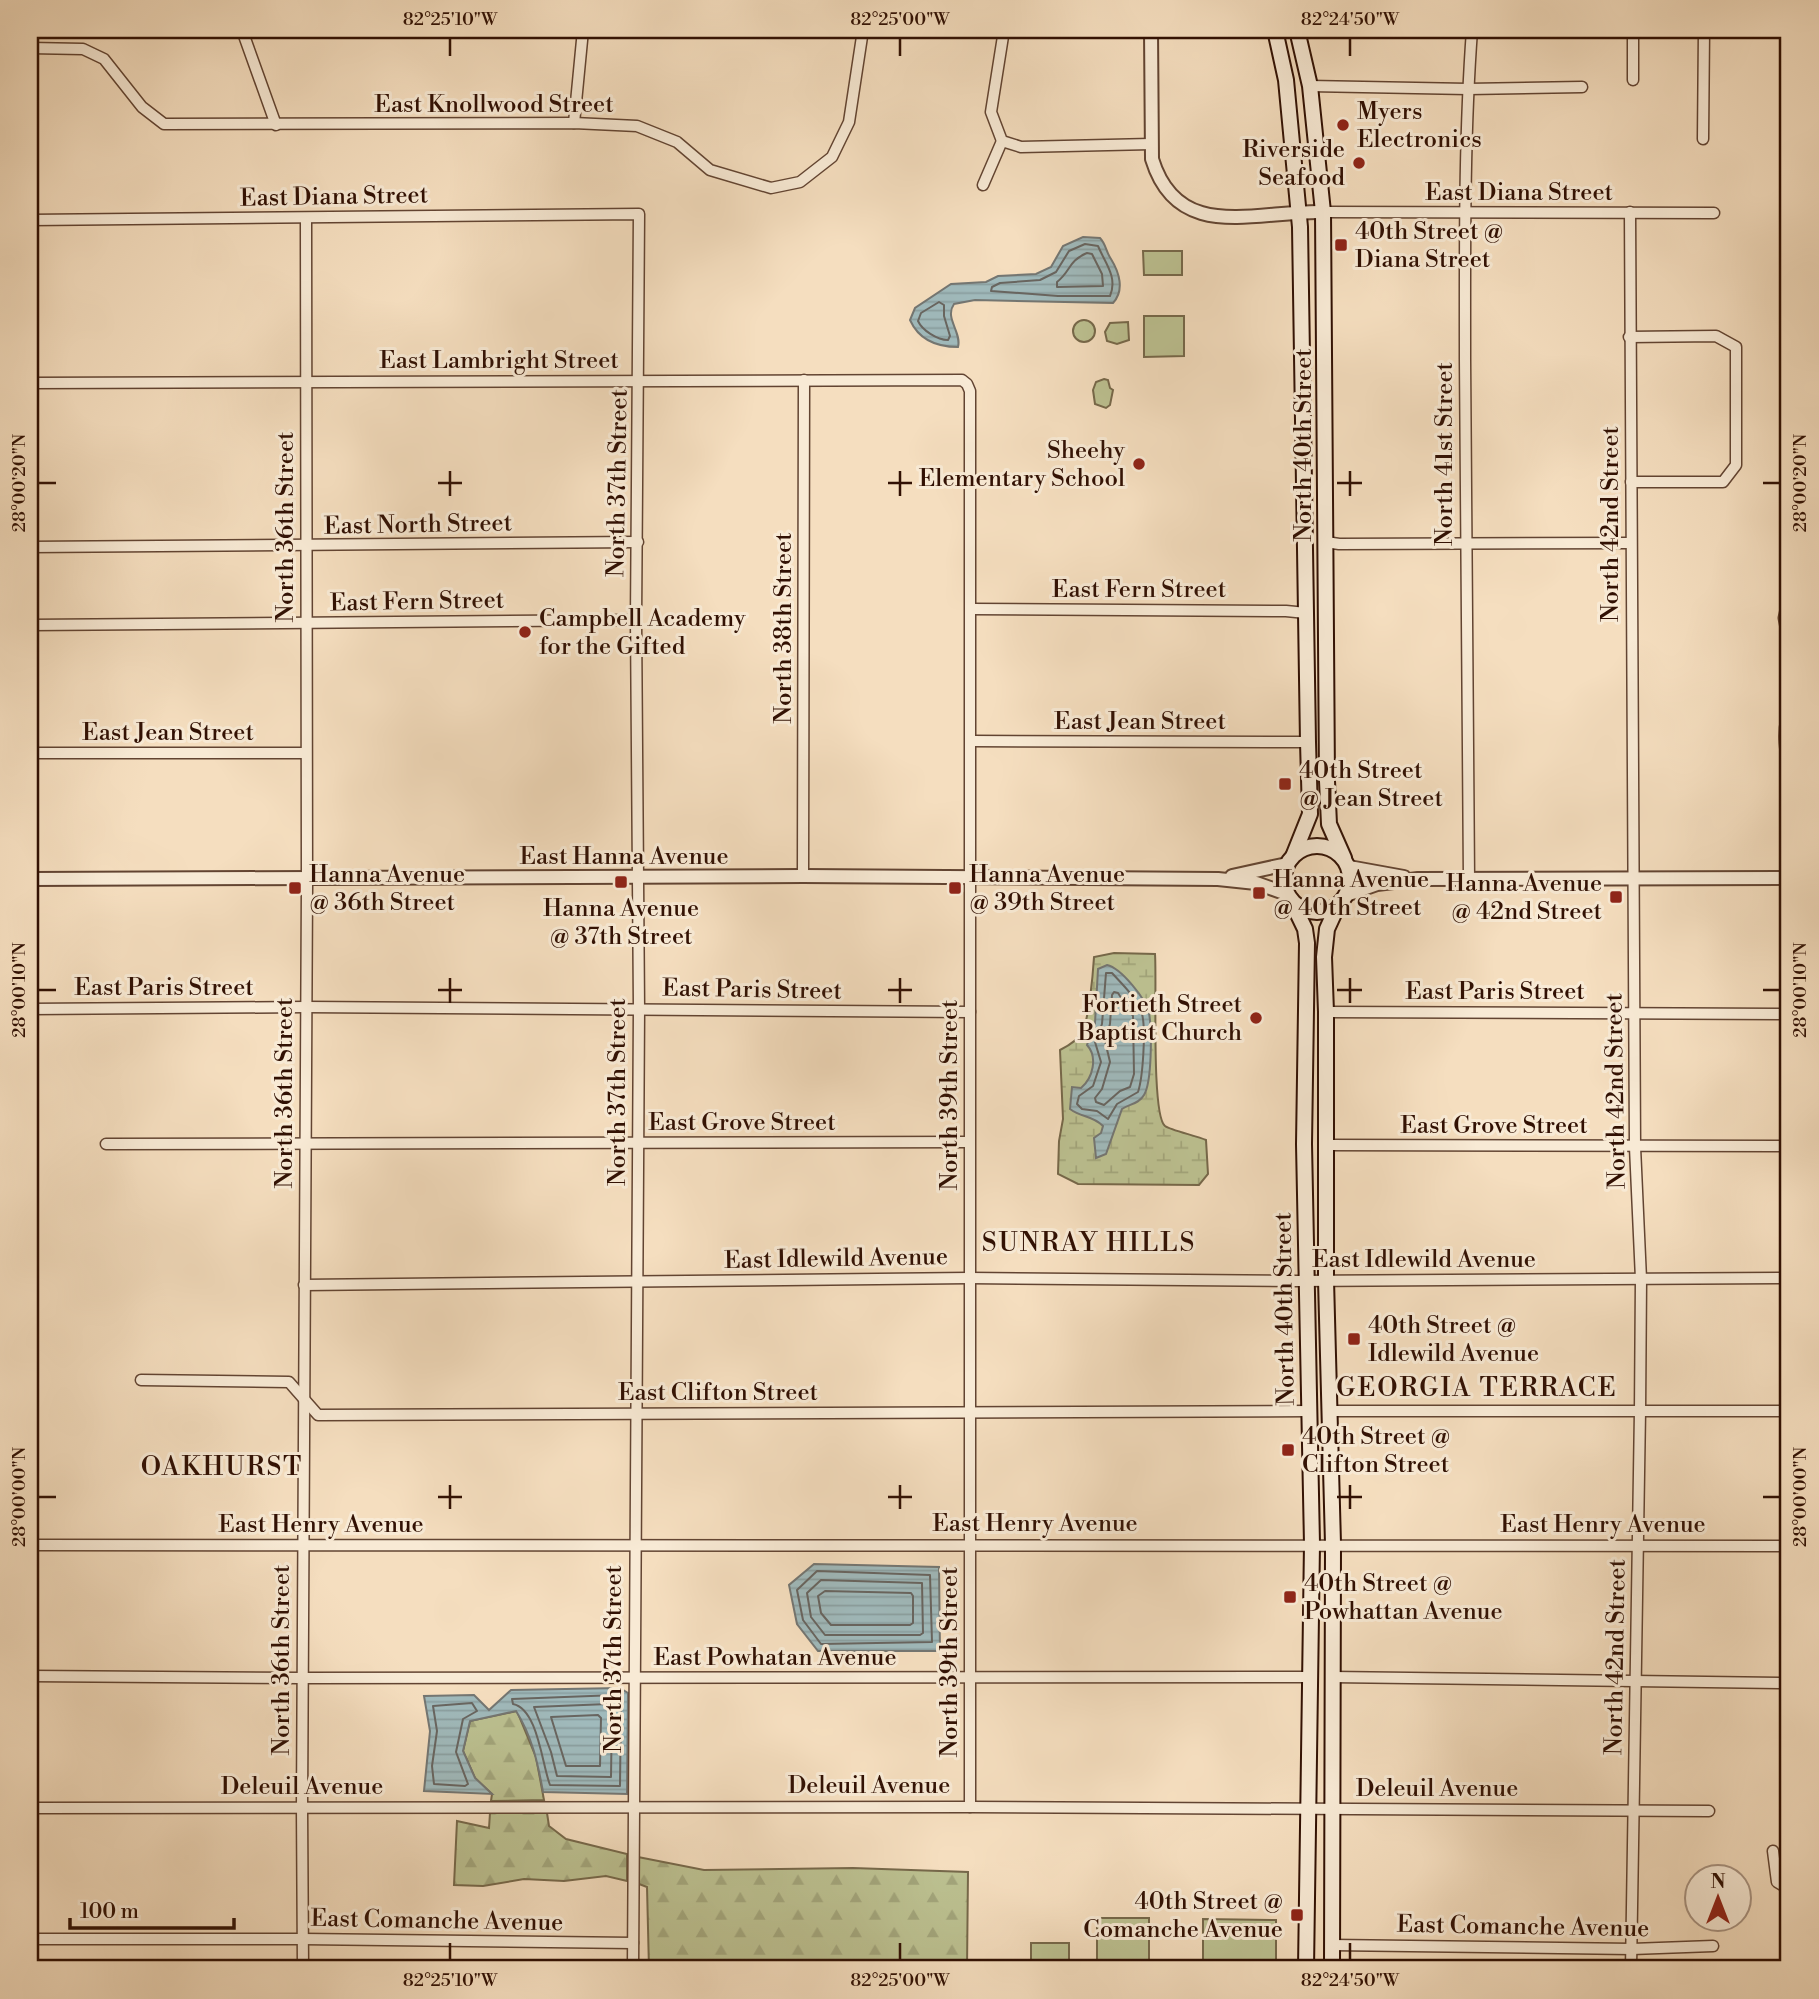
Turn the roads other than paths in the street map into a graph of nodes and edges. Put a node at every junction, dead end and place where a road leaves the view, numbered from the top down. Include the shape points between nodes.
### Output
1 (242, 30) edge
2 (583, 30) edge
3 (863, 30) edge
4 (1004, 30) edge
5 (1151, 30) edge
6 (1275, 30) edge
7 (1297, 30) edge
8 (1472, 30) edge
9 (1633, 30) edge
10 (1704, 30) edge
11 (30, 48) edge
12 (1633, 80) dead end
13 (1310, 86) junction
14 (1583, 87) dead end
15 (1468, 89) junction
16 (574, 123) junction
17 (276, 125) junction
18 (1703, 139) dead end
19 (1002, 141) junction
20 (1151, 144) junction
21 (984, 185) dead end
22 (1299, 211) junction
23 (1323, 212) junction
24 (1630, 212) junction
25 (1714, 213) dead end
26 (639, 214) joint
27 (1466, 214) junction
28 (306, 218) junction
29 (30, 220) edge
30 (1629, 337) junction
31 (804, 380) junction
32 (640, 381) junction
33 (306, 382) junction
34 (30, 383) edge
35 (967, 384) joint
36 (1631, 482) junction
37 (638, 542) junction
38 (1326, 542) junction
39 (1465, 542) junction
40 (1631, 543) junction
41 (30, 547) edge
42 (306, 547) junction
43 (1789, 607) edge
44 (971, 609) junction
45 (1306, 613) junction
46 (636, 620) junction
47 (306, 623) junction
48 (30, 625) edge
49 (1789, 644) edge
50 (1327, 667) junction
51 (1789, 712) edge
52 (971, 741) junction
53 (1308, 743) junction
54 (30, 752) edge
55 (306, 753) junction
56 (1789, 774) edge
57 (1290, 859) junction
58 (1346, 863) junction
59 (803, 876) junction
60 (970, 877) junction
61 (30, 878) edge
62 (307, 878) junction
63 (638, 878) junction
64 (1469, 878) junction
65 (1789, 878) edge
66 (1218, 879) junction
67 (1634, 879) junction
68 (1418, 880) junction
69 (1290, 898) junction
70 (1342, 900) junction
71 (306, 1007) junction
72 (30, 1009) edge
73 (639, 1009) junction
74 (1326, 1012) junction
75 (1635, 1012) junction
76 (971, 1013) junction
77 (1789, 1014) edge
78 (969, 1142) junction
79 (638, 1143) junction
80 (106, 1144) dead end
81 (305, 1144) junction
82 (1325, 1144) junction
83 (1789, 1146) edge
84 (1635, 1147) junction
85 (968, 1278) junction
86 (1789, 1278) edge
87 (1641, 1279) junction
88 (1326, 1280) junction
89 (637, 1281) junction
90 (1306, 1281) junction
91 (304, 1285) junction
92 (141, 1380) dead end
93 (302, 1399) junction
94 (1309, 1411) junction
95 (1331, 1411) junction
96 (1640, 1411) junction
97 (1789, 1411) edge
98 (969, 1412) junction
99 (636, 1413) junction
100 (969, 1544) junction
101 (1312, 1544) junction
102 (1333, 1544) junction
103 (30, 1545) edge
104 (302, 1545) junction
105 (635, 1545) junction
106 (1638, 1545) junction
107 (1789, 1546) edge
108 (30, 1676) edge
109 (1310, 1677) junction
110 (1332, 1677) junction
111 (302, 1678) junction
112 (634, 1678) junction
113 (970, 1678) junction
114 (1636, 1681) junction
115 (1789, 1683) edge
116 (633, 1806) junction
117 (302, 1807) junction
118 (970, 1807) junction
119 (30, 1808) edge
120 (1309, 1808) junction
121 (1332, 1808) junction
122 (1634, 1810) junction
123 (1709, 1811) dead end
124 (1773, 1851) dead end
125 (1789, 1885) edge
126 (30, 1939) edge
127 (303, 1939) junction
128 (633, 1943) junction
129 (1332, 1945) junction
130 (1713, 1946) dead end
131 (1632, 1949) junction
132 (303, 1969) edge
133 (633, 1969) edge
134 (1306, 1969) edge
135 (1332, 1969) edge
136 (1632, 1969) edge

1 - 17 street
2 - 16 street
3 - 16 street, East Knollwood Street via 849,122 832,157 800,181 771,188 710,170 677,142 636,125
4 - 19 street via 991,112
5 - 20 street
6 - 22 main road, North 40th Street via 1286,80
7 - 13 main road, North 40th Street
8 - 15 street, North 41st Street
9 - 12 street
10 - 18 street
11 - 17 street, East Knollwood Street via 83,50 104,59 142,107 164,124
13 - 15 street
13 - 23 main road, North 40th Street
14 - 15 street
15 - 27 street, North 41st Street
16 - 17 street, East Knollwood Street
19 - 20 street via 1021,147
19 - 21 street
20 - 22 street via 1158,178 1195,213 1221,218
22 - 23 street
22 - 45 main road, North 40th Street
23 - 27 street, East Diana Street
23 - 38 main road, North 40th Street
24 - 25 street, East Diana Street
24 - 27 street, East Diana Street
24 - 30 street, North 42nd Street
26 - 28 street, East Diana Street
26 - 32 street, North 37th Street
27 - 39 street, North 41st Street
28 - 29 street, East Diana Street
28 - 33 street, North 36th Street
30 - 36 street, North 42nd Street
30 - 36 street via 1716,336 1736,347 1735,465 1723,482
31 - 32 street, East Lambright Street
31 - 35 street, East Lambright Street via 962,380
31 - 59 street, North 38th Street
32 - 33 street, East Lambright Street
32 - 37 street, North 37th Street
33 - 34 street, East Lambright Street
33 - 42 street, North 36th Street
35 - 44 street, North 39th Street
36 - 40 street, North 42nd Street
37 - 42 street, East North Street
37 - 46 street, North 37th Street
38 - 39 street
38 - 50 main road, North 40th Street
39 - 40 street
39 - 64 street, North 41st Street
40 - 67 street, North 42nd Street
41 - 42 street, East North Street
42 - 47 street, North 36th Street
43 - 49 street via 1784,618
44 - 45 street, East Fern Street
44 - 52 street, North 39th Street
45 - 50 main road via 1318,632 1320,654
45 - 53 main road, North 40th Street
46 - 47 street, East Fern Street
46 - 63 street, North 37th Street
47 - 48 street, East Fern Street
47 - 55 street, North 36th Street
50 - 58 main road, North 40th Street via 1329,824
51 - 56 street via 1785,747
52 - 53 street, East Jean Street
52 - 60 street, North 39th Street
53 - 57 main road, North 40th Street via 1310,814
54 - 55 street, East Jean Street
55 - 62 street, North 36th Street
57 - 58 main road via 1320,845 1337,852
57 - 66 street, East Hanna Avenue
57 - 69 main road via 1284,884
58 - 68 street
58 - 70 main road via 1350,886
59 - 60 street, East Hanna Avenue
59 - 63 street, East Hanna Avenue
60 - 66 street, East Hanna Avenue
60 - 76 street, North 39th Street
61 - 62 street, East Hanna Avenue
62 - 63 street, East Hanna Avenue
62 - 71 street, North 36th Street
63 - 73 street, North 37th Street
64 - 67 street
64 - 68 street
65 - 67 street
66 - 69 street, East Hanna Avenue via 1256,883
67 - 75 street, North 42nd Street
68 - 70 street via 1377,884
69 - 70 main road via 1308,911 1318,912
69 - 90 main road, North 40th Street via 1307,943
70 - 74 main road, North 40th Street via 1324,944
71 - 72 street, East Paris Street
71 - 73 street, East Paris Street
71 - 81 street, North 36th Street
73 - 76 street, East Paris Street
73 - 79 street, North 37th Street
74 - 75 street, East Paris Street
74 - 82 main road, North 40th Street
75 - 77 street, East Paris Street
75 - 84 street, North 42nd Street
76 - 78 street, North 39th Street
78 - 79 street, East Grove Street
78 - 85 street, North 39th Street
79 - 81 street, East Grove Street
79 - 89 street, North 37th Street
80 - 81 street, East Grove Street
81 - 91 street, North 36th Street
82 - 84 street, East Grove Street
82 - 88 main road, North 40th Street
83 - 84 street, East Grove Street
84 - 87 street, North 42nd Street
85 - 89 street, East Idlewild Avenue
85 - 90 street, East Idlewild Avenue
85 - 98 street, North 39th Street
86 - 87 street, East Idlewild Avenue
87 - 88 street, East Idlewild Avenue
87 - 96 street, North 42nd Street
88 - 90 street, East Idlewild Avenue
88 - 95 main road, North 40th Street
89 - 91 street, East Idlewild Avenue
89 - 99 street, North 37th Street
90 - 94 main road, North 40th Street
91 - 93 street, North 36th Street
92 - 93 street, East Clifton Street via 289,1382
93 - 99 street, East Clifton Street via 318,1415
93 - 104 street, North 36th Street
94 - 98 street, East Clifton Street
94 - 101 main road, North 40th Street
95 - 96 street
95 - 102 main road, North 40th Street
96 - 97 street
96 - 106 street, North 42nd Street
98 - 99 street, East Clifton Street
98 - 100 street, North 39th Street
99 - 105 street, North 37th Street
100 - 101 street, East Henry Avenue
100 - 105 street, East Henry Avenue
100 - 113 street, North 39th Street
101 - 102 street, East Henry Avenue
101 - 109 main road, North 40th Street
102 - 106 street, East Henry Avenue
102 - 110 main road, North 40th Street
103 - 104 street, East Henry Avenue
104 - 105 street, East Henry Avenue
104 - 111 street, North 36th Street
105 - 112 street, North 37th Street
106 - 107 street, East Henry Avenue
106 - 114 street, North 42nd Street
108 - 111 street, East Powhatan Avenue
109 - 113 street, East Powhatan Avenue
109 - 120 main road, North 40th Street
110 - 114 street
110 - 121 main road, North 40th Street
111 - 112 street, East Powhatan Avenue
111 - 117 street, North 36th Street
112 - 113 street, East Powhatan Avenue
112 - 116 street, North 37th Street
113 - 118 street, North 39th Street
114 - 115 street
114 - 122 street, North 42nd Street
116 - 117 street, Deleuil Avenue
116 - 118 street, Deleuil Avenue
116 - 128 street, North 37th Street
117 - 119 street, Deleuil Avenue
117 - 127 street, North 36th Street
118 - 120 street, Deleuil Avenue
120 - 121 street, Deleuil Avenue
120 - 134 main road, North 40th Street
121 - 122 street, Deleuil Avenue
121 - 129 main road, North 40th Street
122 - 123 street, Deleuil Avenue
122 - 131 street, North 42nd Street
124 - 125 street via 1777,1882
126 - 127 street, East Comanche Avenue
127 - 128 street, East Comanche Avenue
127 - 132 street, North 36th Street
128 - 133 street, North 37th Street
129 - 131 street, East Comanche Avenue
129 - 135 main road, North 40th Street
130 - 131 street, East Comanche Avenue
131 - 136 street, North 42nd Street

